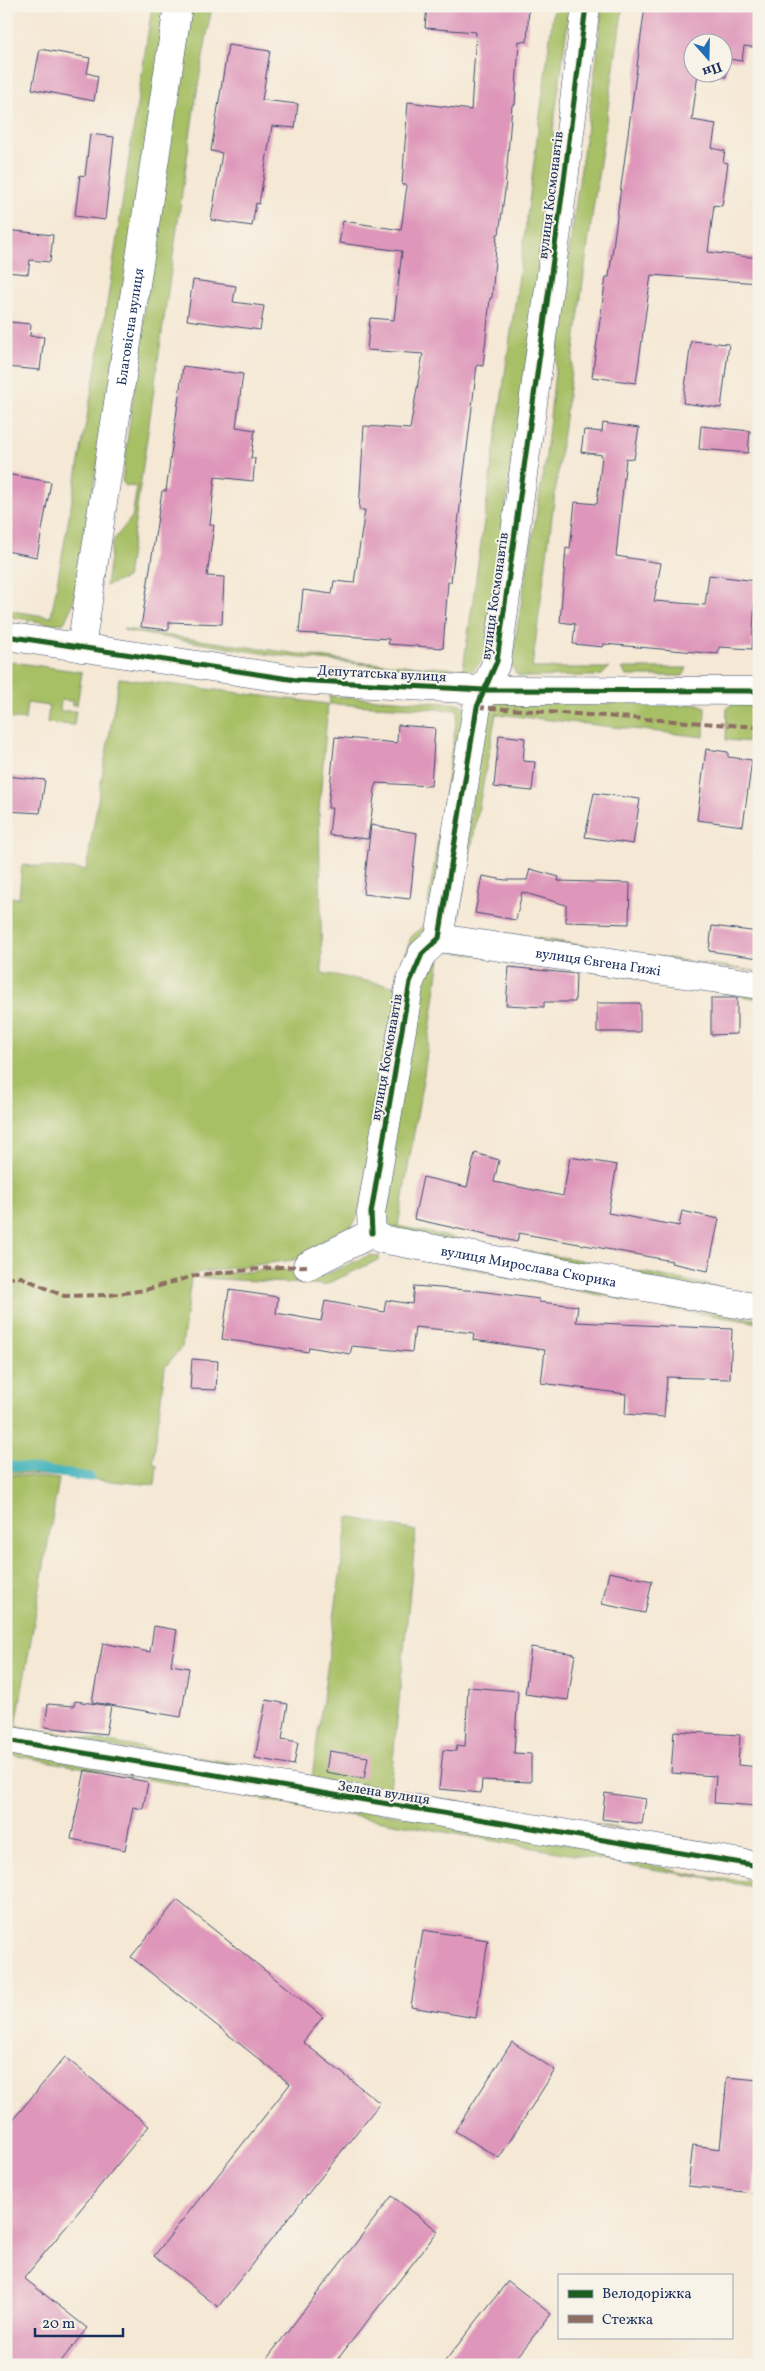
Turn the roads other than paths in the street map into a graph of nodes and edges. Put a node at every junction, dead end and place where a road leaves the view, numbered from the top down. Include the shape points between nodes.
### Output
1 (178, 6) edge
2 (586, 6) edge
3 (6, 636) edge
4 (82, 648) junction
5 (484, 690) junction
6 (759, 691) edge
7 (439, 938) junction
8 (759, 985) edge
9 (372, 1233) junction
10 (307, 1266) dead end
11 (759, 1308) edge
12 (6, 1740) edge
13 (759, 1866) edge

1 - 4 street, Благовісна вулиця
2 - 5 street, вулиця Космонавтів via 497,661
3 - 4 street, Депутатська вулиця
4 - 5 street, Депутатська вулиця via 296,680
5 - 6 street, Депутатська вулиця
5 - 7 street, вулиця Космонавтів via 477,707
7 - 8 street, вулиця Євгена Гижі
7 - 9 street, вулиця Космонавтів via 422,954 410,982 371,1213
9 - 10 street
9 - 11 street, вулиця Мирослава Скорика via 380,1239
12 - 13 street, Зелена вулиця

